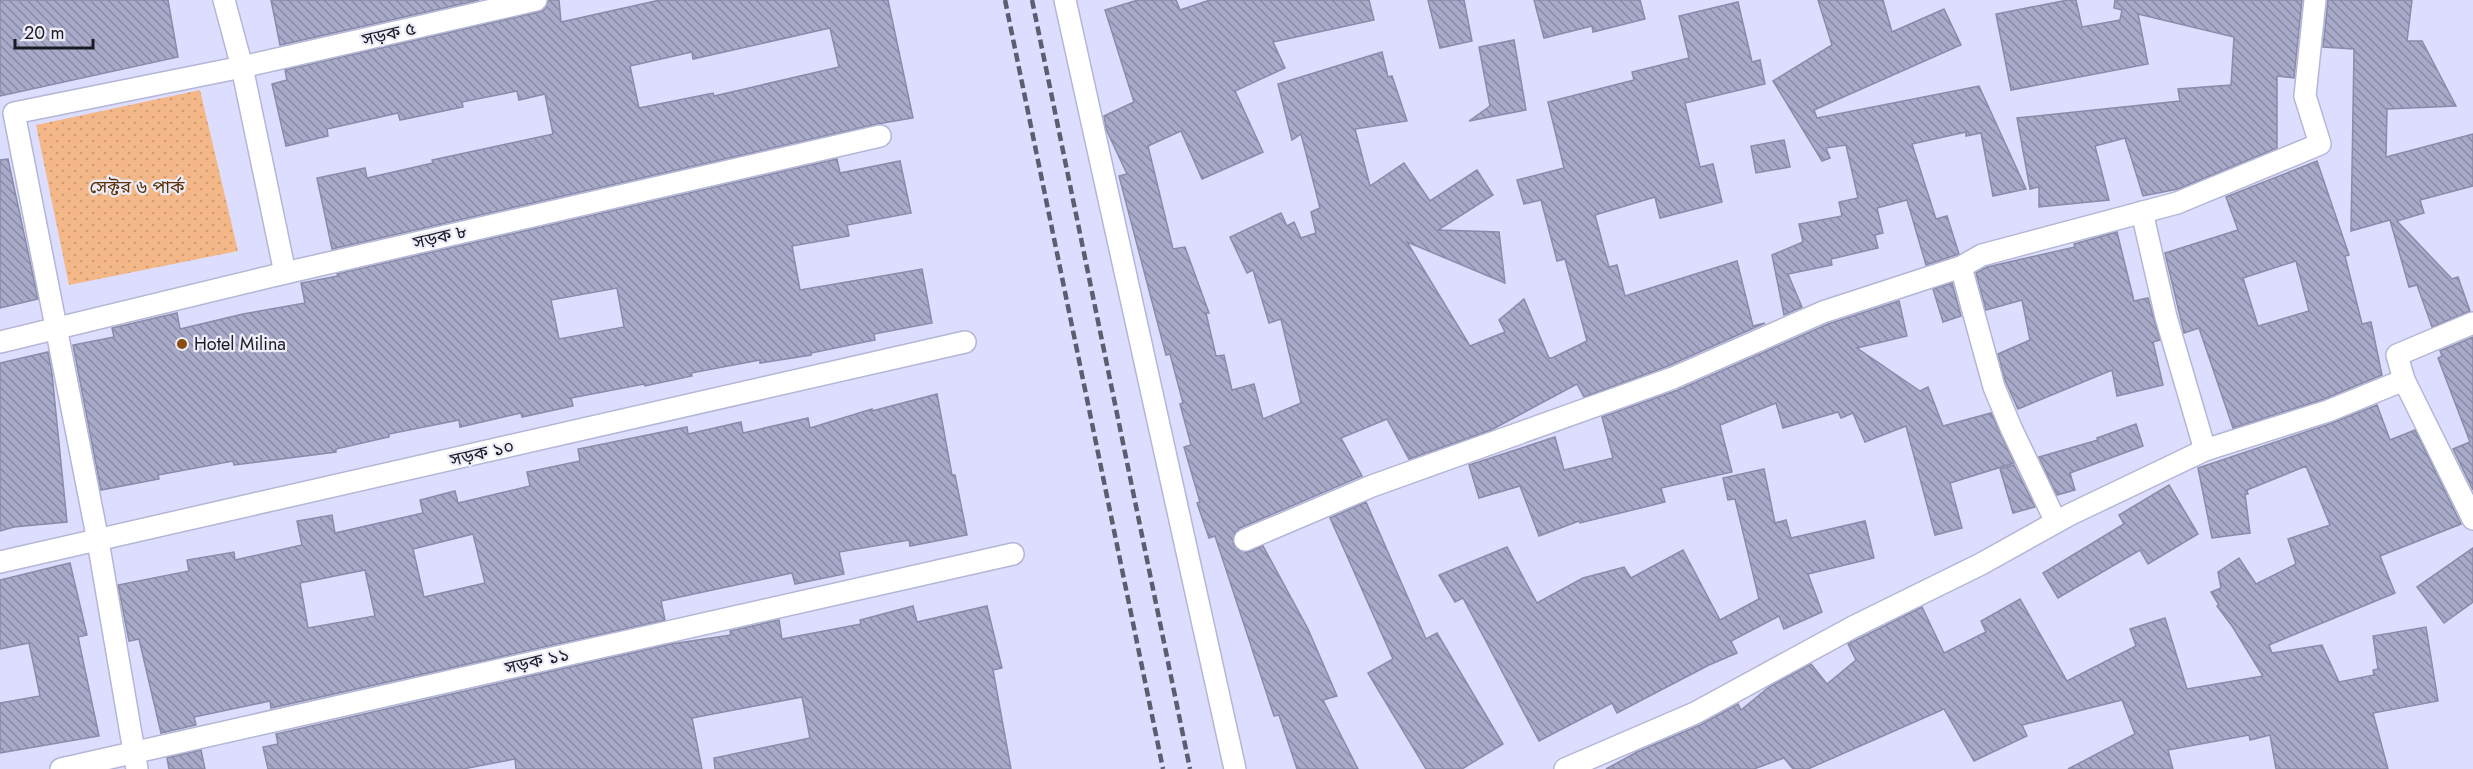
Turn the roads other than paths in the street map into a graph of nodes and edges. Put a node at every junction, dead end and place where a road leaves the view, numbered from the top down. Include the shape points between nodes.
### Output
1 (225, 0) edge
2 (536, 0) edge
3 (1065, 0) edge
4 (2315, 0) edge
5 (242, 67) junction
6 (880, 136) dead end
7 (2142, 212) junction
8 (1962, 267) junction
9 (285, 273) junction
10 (2473, 323) edge
11 (57, 329) junction
12 (0, 342) edge
13 (964, 342) dead end
14 (2404, 380) junction
15 (2205, 450) junction
16 (2473, 519) edge
17 (2056, 522) junction
18 (1245, 540) dead end
19 (98, 541) junction
20 (1013, 554) dead end
21 (0, 562) edge
22 (136, 761) edge
23 (60, 769) edge
24 (1235, 769) edge
25 (1566, 769) edge

1 - 5 street
2 - 5 street, সড়ক ৫
3 - 24 street
4 - 7 street via 2305,96 2320,144 2177,203
5 - 9 street
5 - 11 street, সড়ক ৫ via 14,113
6 - 9 street, সড়ক ৮
7 - 8 street via 1982,255
7 - 15 street via 2166,317
8 - 17 street via 1994,387
8 - 18 street via 1823,312 1673,378 1372,486
9 - 11 street, সড়ক ৮
10 - 14 street via 2397,355
11 - 12 street, সড়ক ৮
11 - 19 street
13 - 19 street, সড়ক ১০
14 - 15 street via 2328,411
14 - 16 street
15 - 17 street
17 - 25 street via 1695,713
19 - 21 street, সড়ক ১০
19 - 22 street
20 - 22 street, সড়ক ১১
22 - 23 street, সড়ক ১১

